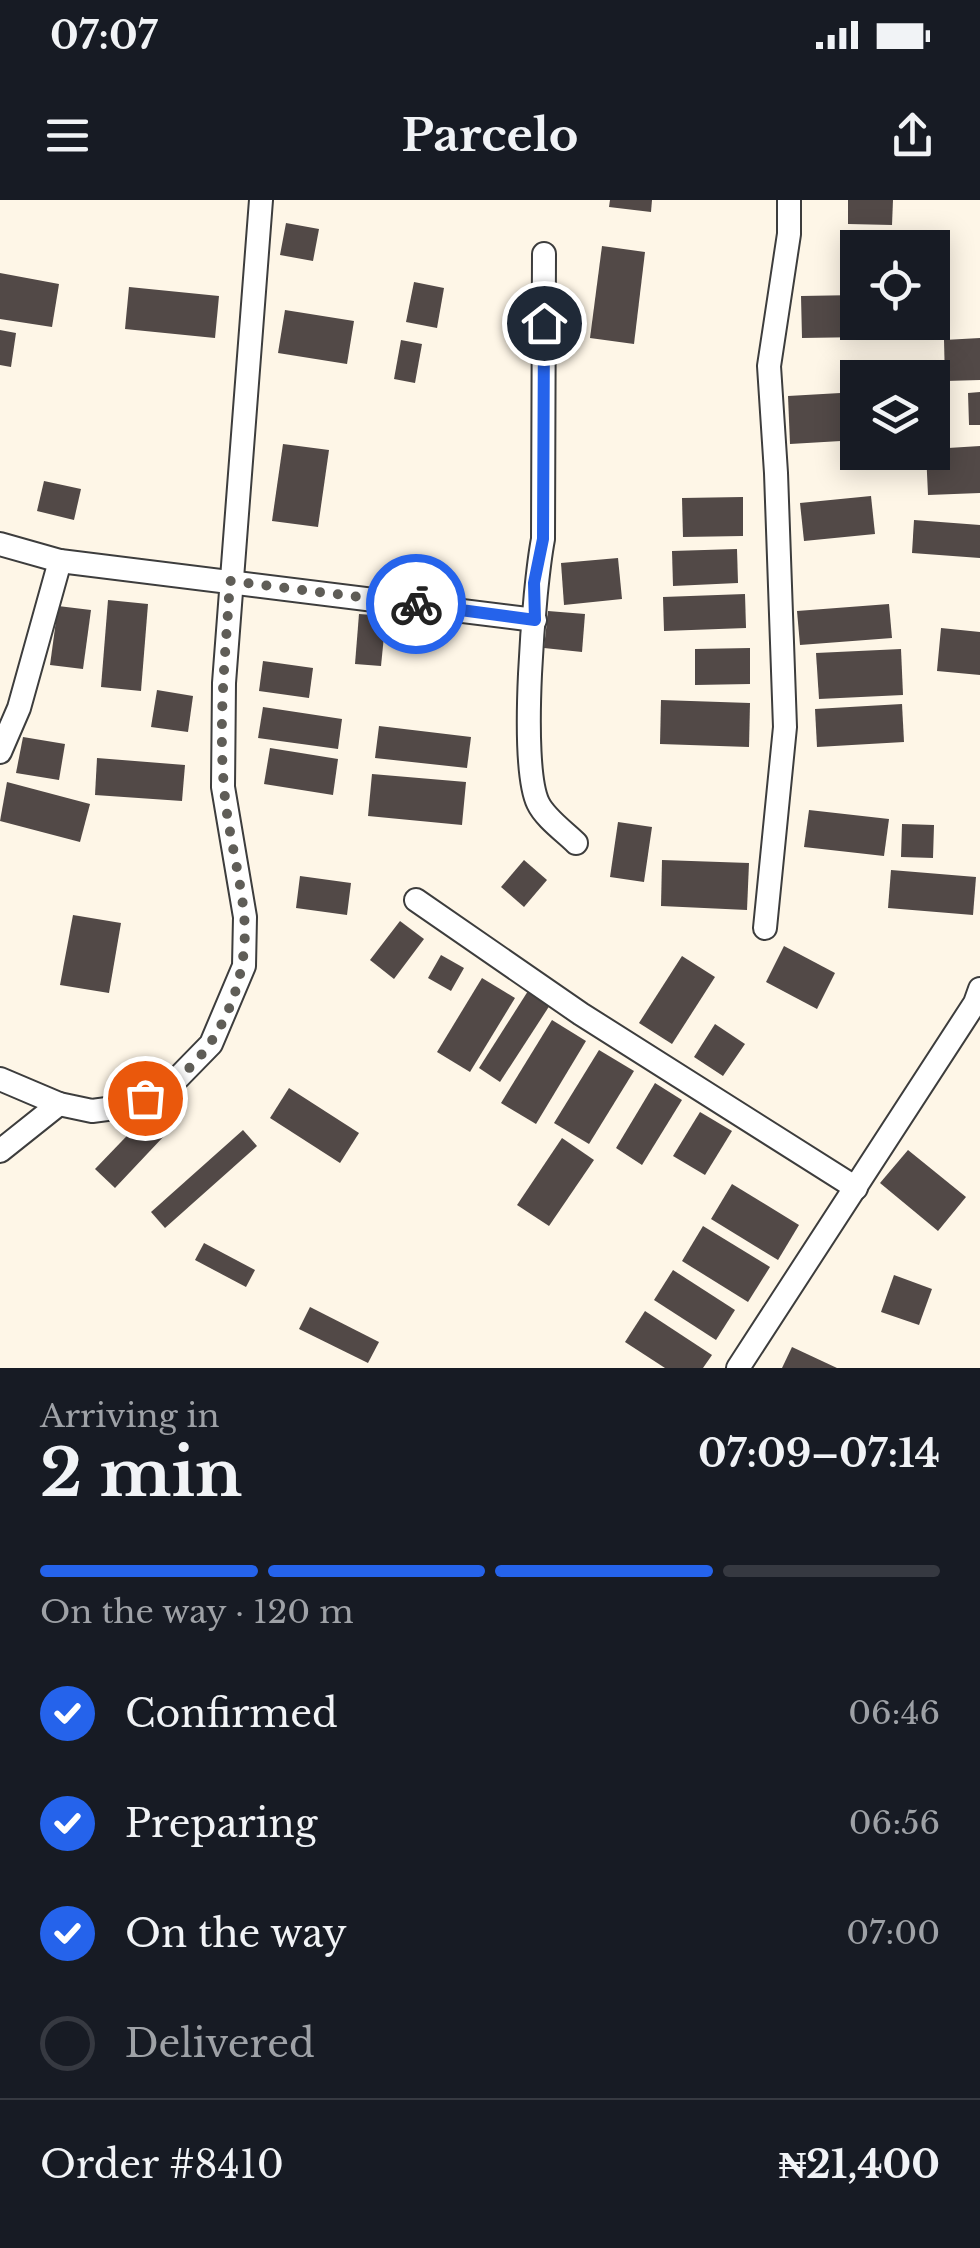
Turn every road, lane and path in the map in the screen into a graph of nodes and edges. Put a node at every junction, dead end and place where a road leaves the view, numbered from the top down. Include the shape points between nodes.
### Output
1 (261, 200) edge
2 (789, 200) edge
3 (544, 254) dead end
4 (0, 544) edge
5 (60, 560) junction
6 (230, 581) junction
7 (535, 620) junction
8 (0, 752) edge
9 (576, 843) dead end
10 (416, 900) dead end
11 (765, 928) dead end
12 (980, 989) edge
13 (0, 1079) edge
14 (59, 1104) junction
15 (0, 1151) edge
16 (856, 1188) junction
17 (738, 1368) edge

1 - 6 street
2 - 11 street via 790,234 768,366 785,727
3 - 7 street via 543,539
4 - 5 street
5 - 6 street
5 - 8 street via 19,708
6 - 7 street
6 - 14 street via 224,788 245,917 244,966 211,1044 168,1088 122,1107 92,1111
7 - 9 street via 530,770 539,805
10 - 16 street via 581,1014
12 - 16 street
13 - 14 street
14 - 15 street
16 - 17 street

